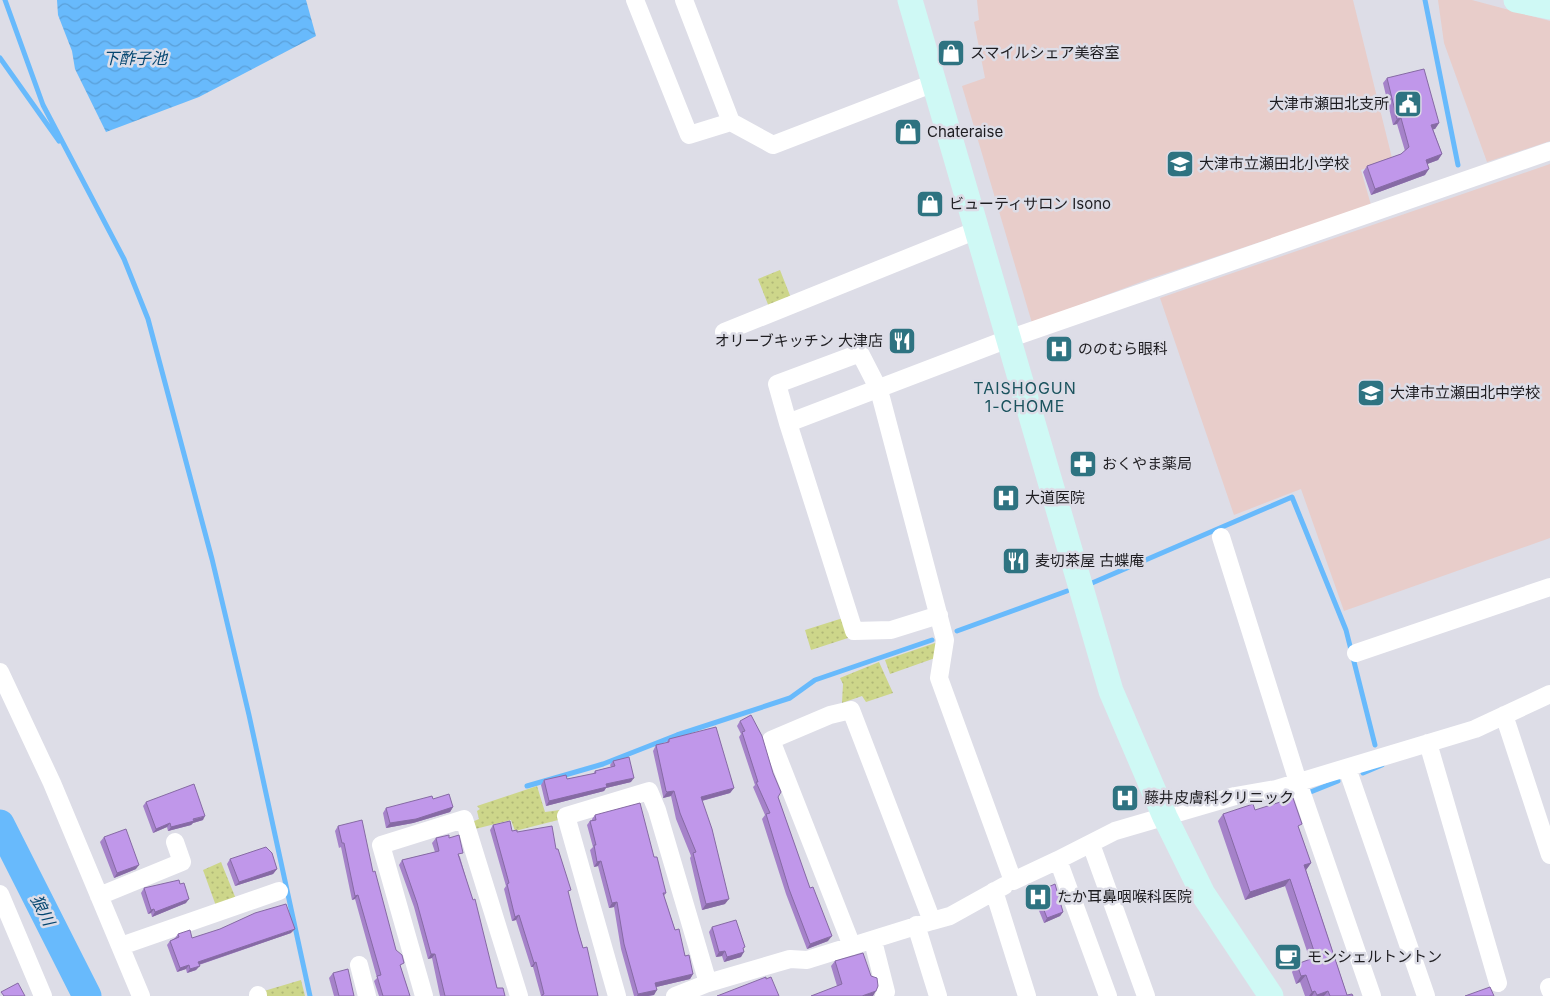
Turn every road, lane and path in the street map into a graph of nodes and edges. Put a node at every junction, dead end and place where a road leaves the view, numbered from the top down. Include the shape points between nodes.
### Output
1 (635, 0) edge
2 (684, 0) edge
3 (910, 0) edge
4 (1516, 0) edge
5 (1550, 7) edge
6 (934, 83) junction
7 (731, 122) junction
8 (1550, 151) edge
9 (977, 230) junction
10 (724, 332) dead end
11 (1008, 339) junction
12 (879, 390) junction
13 (788, 424) junction
14 (1221, 537) dead end
15 (1550, 587) edge
16 (939, 615) junction
17 (1356, 653) dead end
18 (0, 672) edge
19 (1550, 694) edge
20 (1504, 715) junction
21 (1428, 743) junction
22 (1347, 768) junction
23 (1298, 782) junction
24 (1165, 817) junction
25 (175, 842) dead end
26 (1090, 844) junction
27 (1550, 855) edge
28 (1058, 860) junction
29 (1013, 881) junction
30 (279, 891) dead end
31 (994, 892) junction
32 (0, 894) edge
33 (99, 896) junction
34 (924, 923) junction
35 (873, 941) junction
36 (121, 946) junction
37 (852, 946) junction
38 (359, 966) dead end
39 (708, 983) junction
40 (1498, 983) dead end
41 (44, 996) edge
42 (141, 996) edge
43 (367, 996) edge
44 (424, 996) edge
45 (519, 996) edge
46 (616, 996) edge
47 (675, 996) edge
48 (884, 996) edge
49 (938, 996) edge
50 (1027, 996) edge
51 (1108, 996) edge
52 (1146, 996) edge
53 (1271, 996) edge
54 (1372, 996) edge
55 (1426, 996) edge

1 - 7 street via 689,134
2 - 7 street
3 - 6 street
4 - 5 street
6 - 7 street via 774,145
6 - 9 street
8 - 11 street
9 - 10 street
9 - 11 street
11 - 12 street
11 - 24 street via 1111,691
12 - 13 street
12 - 13 street via 860,353 777,384
12 - 16 street
13 - 16 street via 854,631 891,630
14 - 23 street
15 - 17 street
16 - 29 street via 946,640 939,678
18 - 33 street via 52,783
19 - 20 street
20 - 21 street via 1475,729
20 - 27 street
21 - 22 street
21 - 40 street
22 - 23 street
22 - 55 street
23 - 24 street
23 - 54 street
24 - 26 street via 1116,831
24 - 53 street via 1203,894
25 - 33 street via 182,862
26 - 28 street
26 - 52 street
28 - 29 street
28 - 51 street
29 - 31 street
30 - 36 street
31 - 34 street via 950,916
31 - 50 street
32 - 41 street
33 - 36 street
34 - 35 street
34 - 37 street via 850,710 830,715 771,740
34 - 49 street
35 - 37 street
35 - 48 street via 886,992
36 - 42 street
37 - 39 street via 807,960 790,958
38 - 43 street
39 - 46 street via 649,792 566,816
39 - 47 street
44 - 45 street via 381,845 464,819

